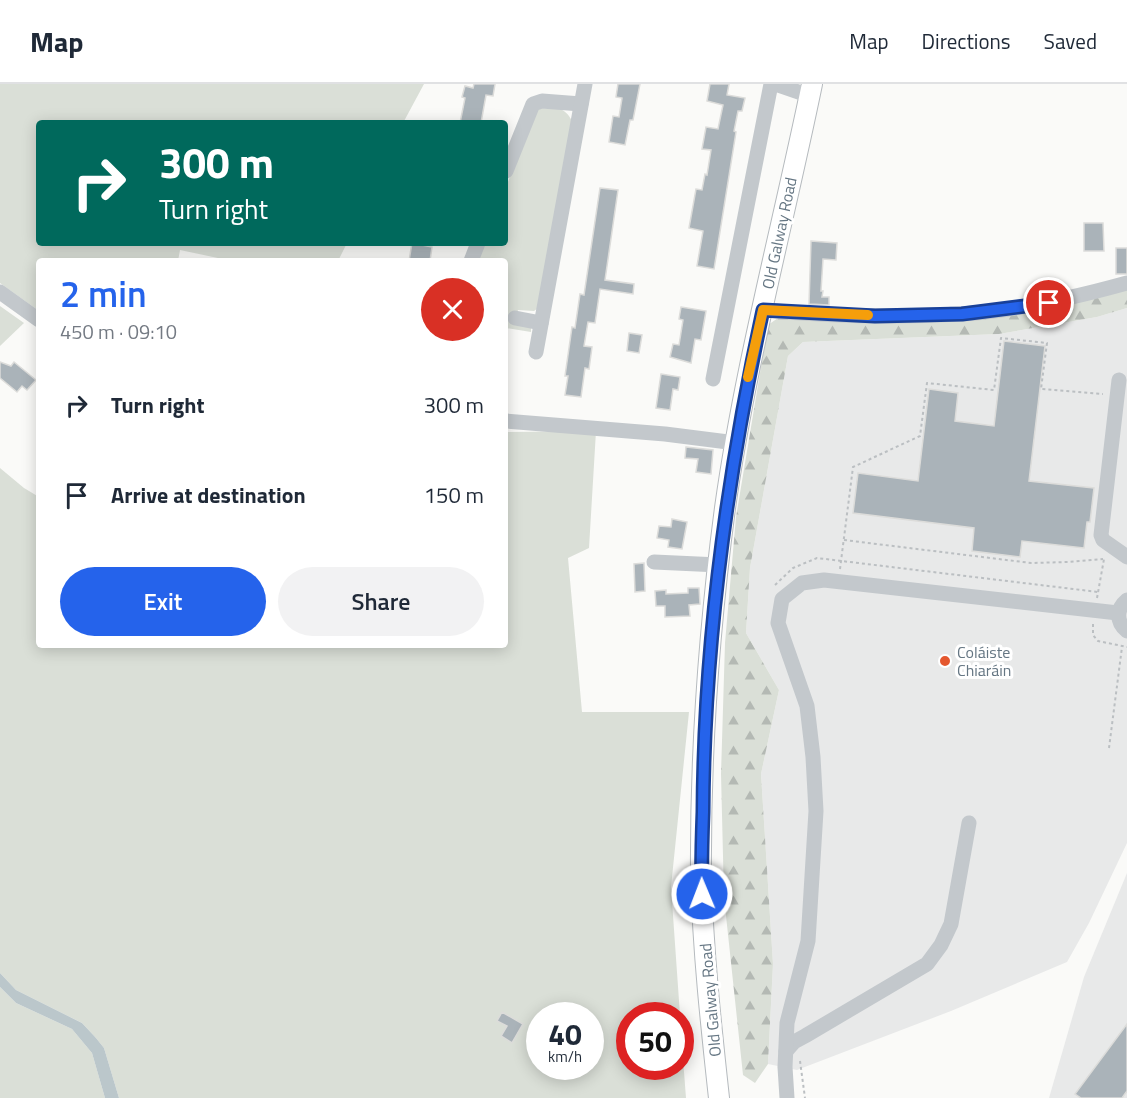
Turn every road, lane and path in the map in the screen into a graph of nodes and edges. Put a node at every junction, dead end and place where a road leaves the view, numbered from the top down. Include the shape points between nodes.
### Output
1 (585, 84) edge
2 (773, 84) edge
3 (811, 90) edge
4 (581, 104) junction
5 (508, 166) edge
6 (1127, 282) edge
7 (0, 292) edge
8 (763, 310) junction
9 (36, 318) edge
10 (515, 318) dead end
11 (541, 323) junction
12 (536, 352) dead end
13 (713, 379) dead end
14 (1118, 388) joint
15 (508, 421) edge
16 (736, 443) junction
17 (844, 540) junction
18 (1127, 557) edge
19 (1104, 558) dead end
20 (841, 560) junction
21 (654, 562) dead end
22 (719, 565) junction
23 (839, 582) junction
24 (774, 588) dead end
25 (1098, 592) dead end
26 (1123, 606) edge
27 (1127, 631) edge
28 (1122, 647) dead end
29 (1109, 748) dead end
30 (969, 824) dead end
31 (799, 1039) junction
32 (786, 1051) junction
33 (719, 1098) edge
34 (787, 1098) edge
35 (805, 1098) edge

1 - 4 street
2 - 3 street
2 - 13 street
3 - 8 main road, Old Galway Road
4 - 5 street via 533,104
4 - 11 street
6 - 8 street via 1049,303 962,314 875,316
7 - 9 street
8 - 16 main road, Old Galway Road
10 - 11 street
11 - 12 street
14 - 17 path via 1041,389 1047,343 1001,338 994,390 927,383 920,436 853,467
14 - 18 street via 1101,535
15 - 16 street
16 - 22 main road, Old Galway Road
17 - 19 path via 1031,563
17 - 20 path
20 - 23 path
20 - 24 path via 816,558 794,568
20 - 25 path
21 - 22 street
22 - 33 main road, Old Galway Road via 707,690 701,876
23 - 26 street
23 - 32 street via 802,583 782,599 778,623 807,706 816,811 808,941 787,1023
26 - 27 street via 1120,624
28 - 29 path
30 - 31 street via 951,924 927,964
31 - 32 street
31 - 35 path
32 - 34 street

